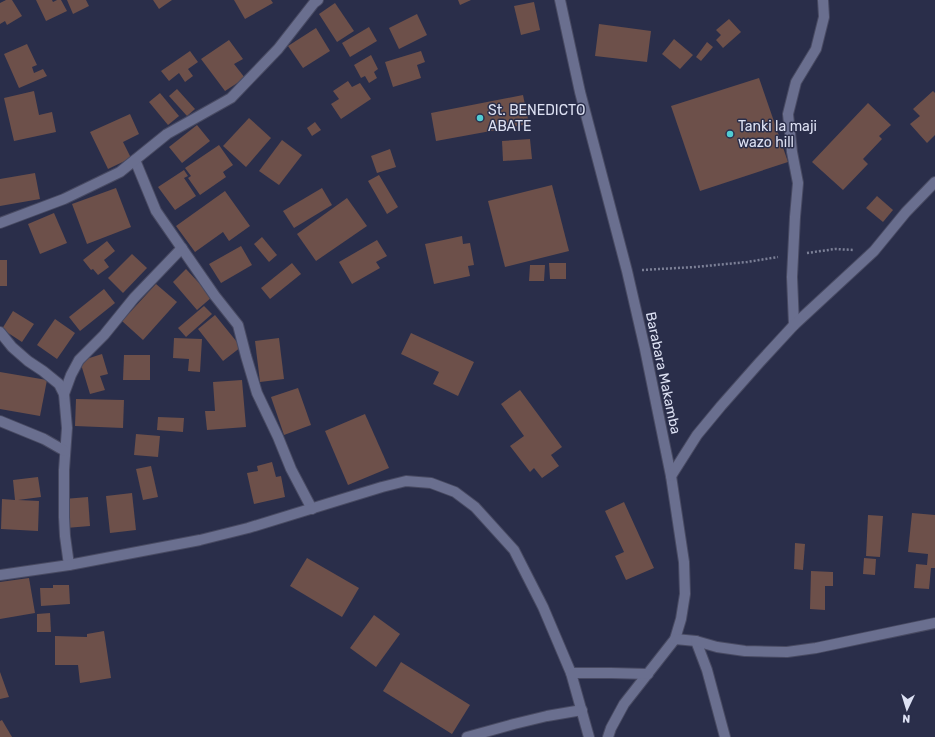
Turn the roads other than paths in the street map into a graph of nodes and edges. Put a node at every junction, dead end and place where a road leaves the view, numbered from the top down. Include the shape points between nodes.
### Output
1 (318, 0) edge
2 (560, 0) edge
3 (823, 0) edge
4 (135, 160) junction
5 (935, 182) edge
6 (0, 223) edge
7 (182, 248) junction
8 (794, 325) junction
9 (0, 332) edge
10 (64, 394) junction
11 (0, 421) edge
12 (65, 451) junction
13 (671, 476) junction
14 (312, 509) junction
15 (69, 565) junction
16 (0, 575) edge
17 (935, 624) edge
18 (675, 639) junction
19 (696, 641) junction
20 (571, 673) junction
21 (648, 674) junction
22 (582, 710) junction
23 (468, 737) edge
24 (589, 737) edge
25 (608, 737) edge
26 (725, 737) edge

1 - 4 street via 278,49 231,98 167,134
2 - 13 street, Barabara Makamba via 580,92 627,271
3 - 8 street via 824,17 816,49 796,82 788,114 798,183 792,277
4 - 6 street via 120,172 64,199
4 - 7 street via 156,211
5 - 8 street via 874,251
7 - 10 street via 79,360
7 - 14 street via 238,325 257,393
8 - 13 street via 697,435
9 - 10 street via 12,347 59,384
10 - 12 street via 67,428
11 - 12 street via 44,439
12 - 15 street via 64,517
13 - 18 street, Barabara Makamba via 684,562 685,588 681,619
14 - 15 street via 200,540
14 - 20 street via 406,481 431,483 455,492 475,507 514,550 543,607
15 - 16 street
17 - 19 street via 787,652 745,651
18 - 19 street
18 - 21 street, Barabara Makamba
19 - 26 street via 707,670
20 - 21 street
20 - 22 street
21 - 25 street, Barabara Makamba via 624,704
22 - 23 street via 541,717
22 - 24 street

